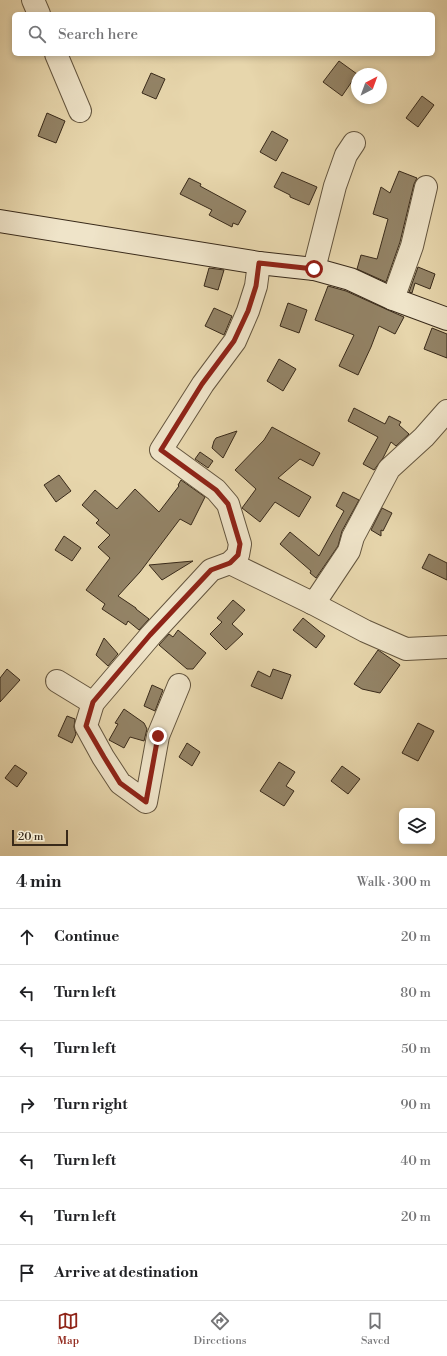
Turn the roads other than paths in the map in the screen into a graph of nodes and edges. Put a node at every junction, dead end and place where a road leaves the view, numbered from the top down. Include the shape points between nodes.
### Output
1 (34, 0) edge
2 (38, 12) edge
3 (57, 56) edge
4 (80, 111) dead end
5 (354, 144) dead end
6 (426, 187) dead end
7 (0, 221) edge
8 (259, 263) junction
9 (314, 269) junction
10 (393, 299) junction
11 (447, 319) edge
12 (447, 411) edge
13 (230, 563) junction
14 (312, 603) junction
15 (447, 647) edge
16 (57, 681) dead end
17 (179, 685) dead end
18 (93, 702) junction

1 - 2 street
3 - 4 street
5 - 9 street via 346,155 335,186
6 - 10 street via 412,246
7 - 8 street
8 - 9 street
8 - 13 street via 256,286 248,311 234,341 202,384 161,450 216,490 228,504 240,544 238,555
9 - 10 street via 350,279
10 - 11 street
12 - 14 street via 424,437 389,469 353,537 349,551
13 - 14 street
13 - 18 street via 211,570 150,635
14 - 15 street via 406,649
16 - 18 street
17 - 18 street via 158,736 146,802 120,783 86,726

